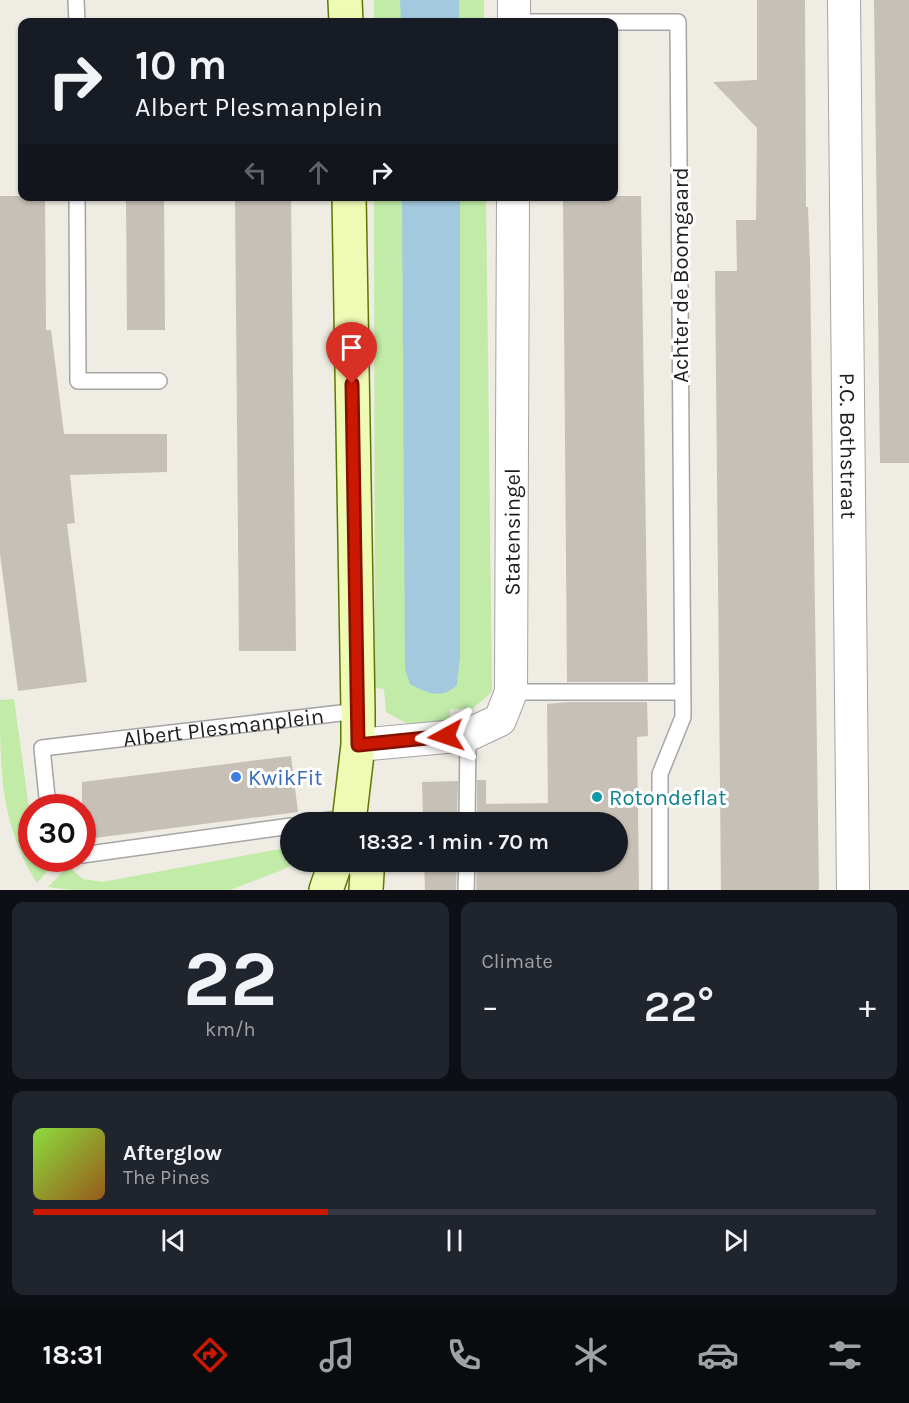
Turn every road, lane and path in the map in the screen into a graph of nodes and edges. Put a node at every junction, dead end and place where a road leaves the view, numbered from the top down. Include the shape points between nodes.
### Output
1 (76, 0) edge
2 (345, 0) edge
3 (514, 0) edge
4 (844, 0) edge
5 (77, 18) edge
6 (346, 18) edge
7 (514, 18) edge
8 (618, 22) edge
9 (77, 201) edge
10 (349, 201) edge
11 (513, 201) edge
12 (159, 381) dead end
13 (512, 692) junction
14 (681, 692) junction
15 (358, 711) junction
16 (468, 735) junction
17 (358, 745) junction
18 (47, 794) edge
19 (352, 812) edge
20 (467, 812) edge
21 (280, 828) edge
22 (96, 853) edge
23 (332, 872) edge
24 (367, 872) edge
25 (467, 872) edge
26 (326, 890) edge
27 (366, 890) edge
28 (466, 890) edge
29 (660, 890) edge
30 (853, 890) edge

1 - 5 lane
2 - 6 main road
3 - 7 street
4 - 30 street, P.C. Bothstraat
8 - 14 lane, Achter de Boomgaard via 678,22
9 - 12 lane via 78,381
10 - 15 main road
11 - 13 street, Statensingel
13 - 14 lane
13 - 16 street, Statensingel via 500,720
14 - 29 lane, Achter de Boomgaard via 683,717 660,774
15 - 17 main road, Albert Plesmanplein
15 - 18 lane, Albert Plesmanplein via 42,748
16 - 17 street, Statensingel
16 - 20 lane
17 - 19 main road, Albert Plesmanplein
21 - 22 lane
23 - 26 main road
24 - 27 main road
25 - 28 lane

